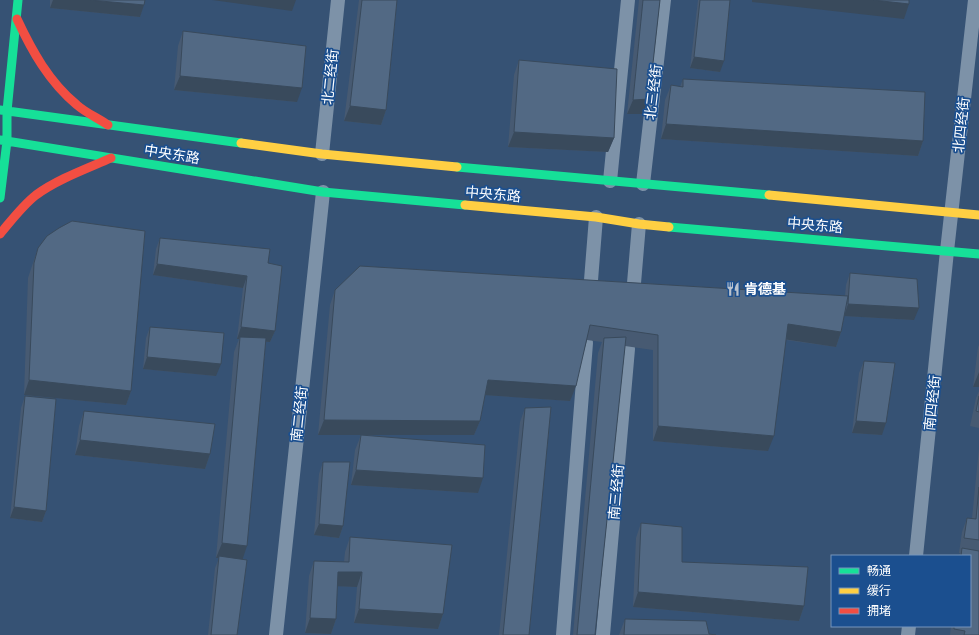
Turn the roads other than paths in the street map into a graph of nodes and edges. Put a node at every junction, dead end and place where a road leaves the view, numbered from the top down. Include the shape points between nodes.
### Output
1 (18, 0) edge
2 (338, 0) edge
3 (628, 0) edge
4 (664, 0) edge
5 (974, 0) edge
6 (16, 18) junction
7 (4, 111) edge
8 (108, 125) junction
9 (3, 140) edge
10 (322, 154) junction
11 (111, 158) junction
12 (610, 181) junction
13 (643, 184) junction
14 (323, 192) junction
15 (0, 198) edge
16 (951, 212) junction
17 (979, 215) edge
18 (596, 217) junction
19 (639, 224) junction
20 (0, 234) edge
21 (947, 251) junction
22 (979, 254) edge
23 (590, 293) edge
24 (633, 295) edge
25 (586, 343) edge
26 (628, 349) dead end
27 (916, 555) edge
28 (276, 635) edge
29 (563, 635) edge
30 (603, 635) edge

1 - 6 main road
2 - 10 street, 北二经街
3 - 12 street
4 - 13 street, 北三经街
5 - 16 street, 北四经街
6 - 7 main road
6 - 8 main road via 47,74 77,105
7 - 8 main road, 中央东路
7 - 9 main road
8 - 10 main road, 中央东路
9 - 11 main road, 中央东路
9 - 15 main road
10 - 12 main road, 中央东路
11 - 14 main road, 中央东路
11 - 20 main road via 76,172 40,192
12 - 13 main road, 中央东路
13 - 16 main road, 中央东路
14 - 18 main road, 中央东路
14 - 28 street, 南二经街
16 - 17 main road, 中央东路
16 - 21 street, 北四经街
18 - 19 main road, 中央东路
18 - 23 street
19 - 21 main road, 中央东路
19 - 24 street
21 - 22 main road, 中央东路
21 - 27 street, 南四经街
25 - 29 street
26 - 30 street, 南三经街

